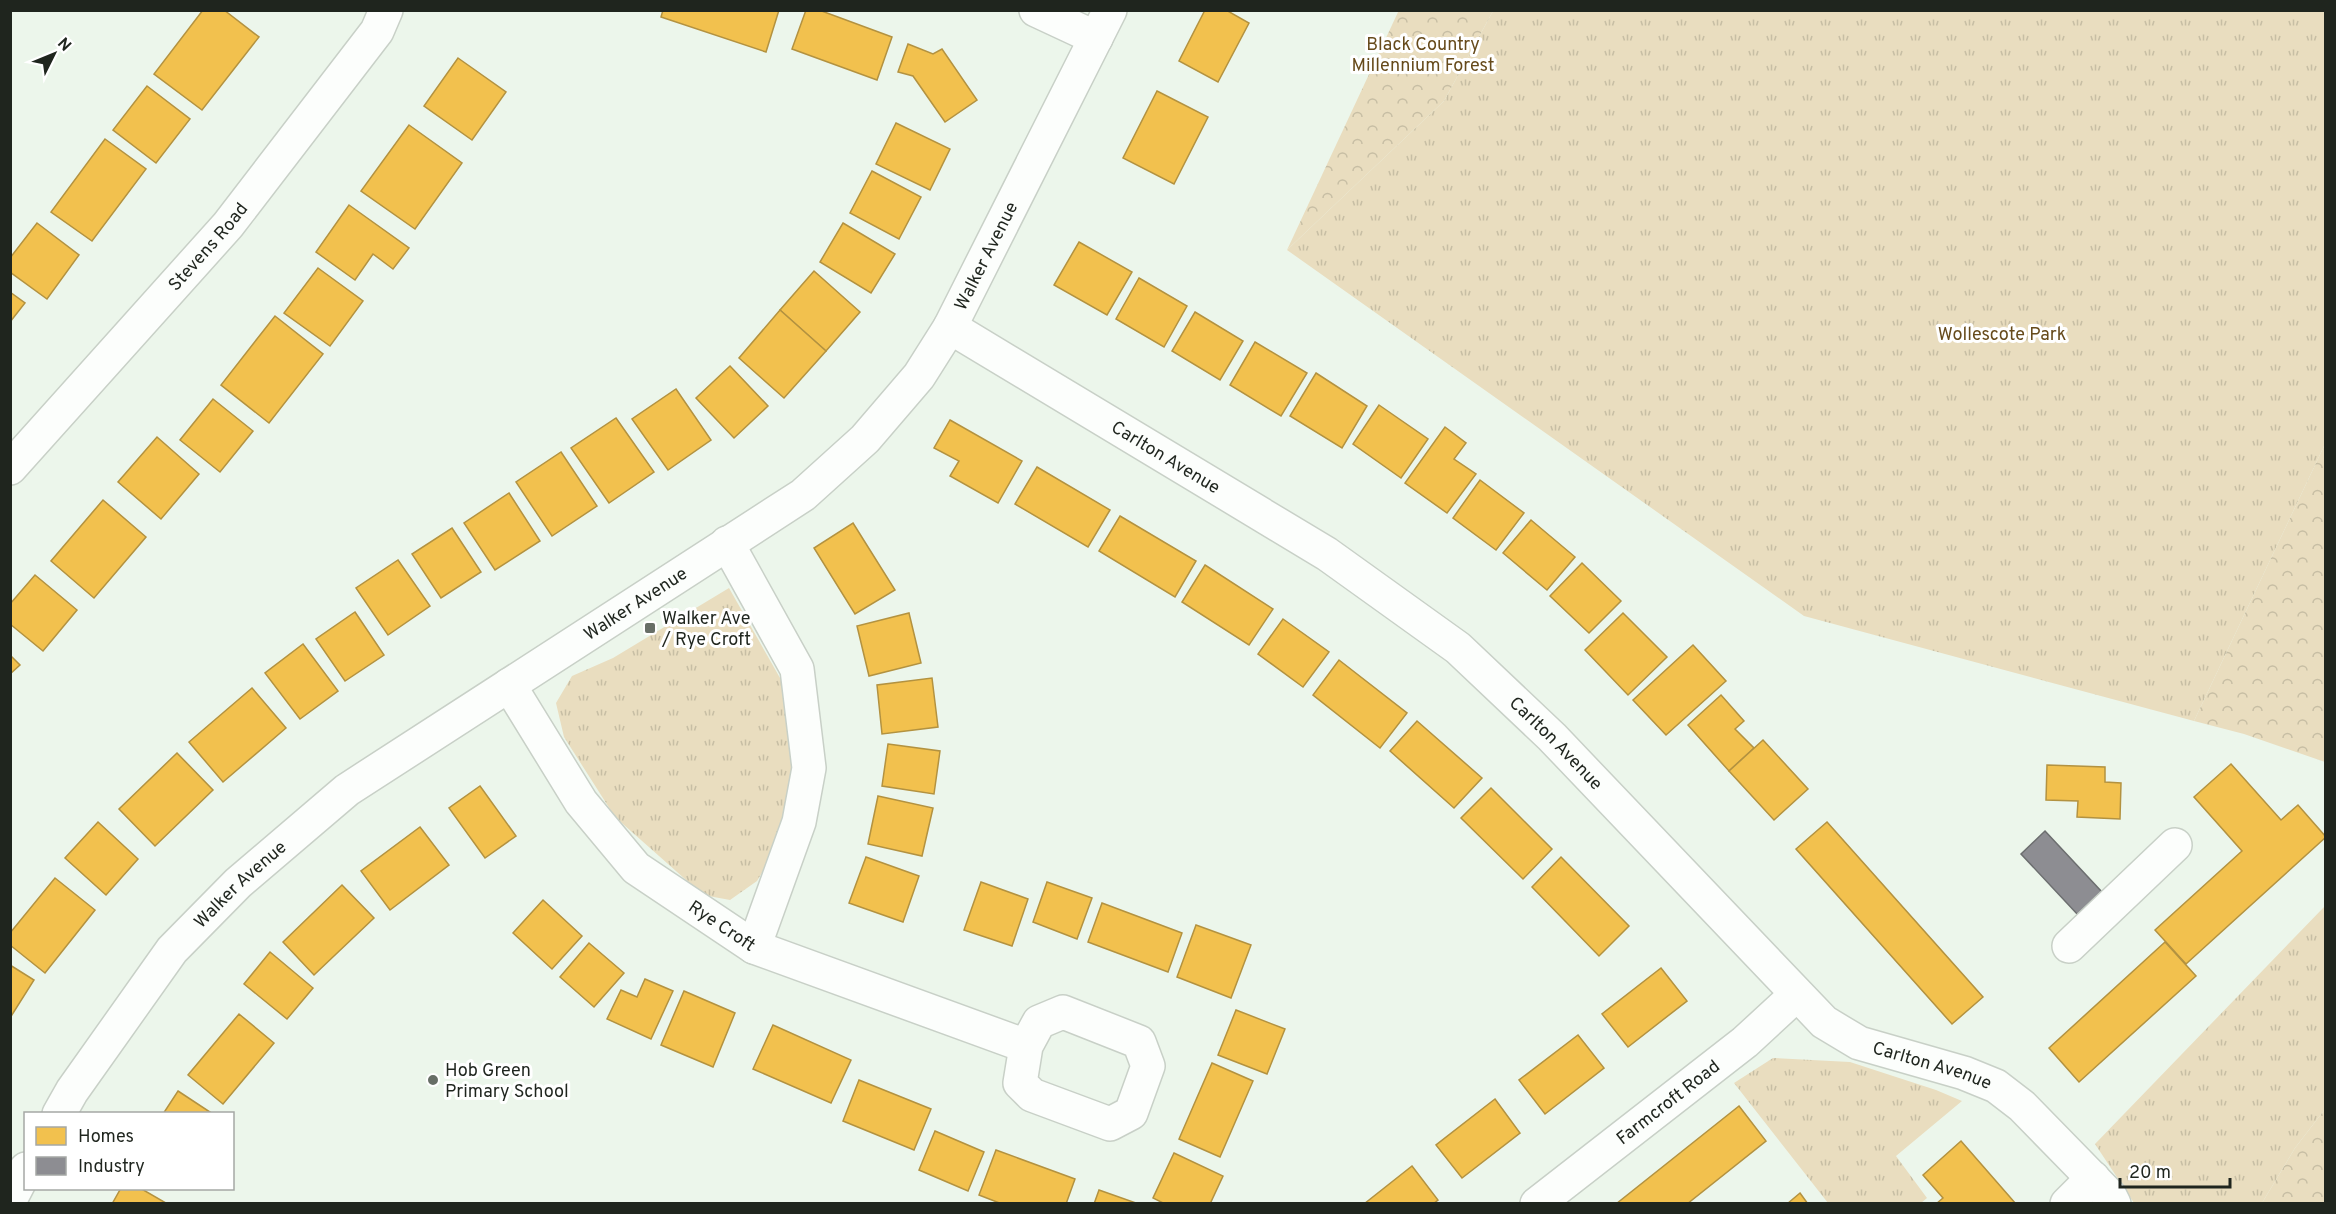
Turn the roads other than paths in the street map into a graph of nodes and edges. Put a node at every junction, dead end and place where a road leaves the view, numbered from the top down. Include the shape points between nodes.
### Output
1 (386, 10) edge
2 (1036, 10) edge
3 (1103, 24) edge
4 (950, 327) junction
5 (10, 468) edge
6 (728, 543) junction
7 (509, 686) junction
8 (2175, 845) dead end
9 (2069, 946) dead end
10 (754, 947) junction
11 (1796, 995) junction
12 (1026, 1046) dead end
13 (60, 1112) edge
14 (24, 1173) edge
15 (2093, 1178) junction
16 (10, 1200) edge
17 (1537, 1203) edge
18 (2067, 1203) edge
19 (2114, 1203) edge

1 - 5 street, Stevens Road via 376,31 228,225
2 - 3 street
3 - 4 street, Walker Avenue
4 - 6 street, Walker Avenue via 919,376 866,439 803,495
4 - 11 street, Carlton Avenue via 1327,554 1458,648 1560,745
6 - 7 street, Walker Avenue
6 - 10 street via 797,669 809,768 799,822
7 - 10 street, Rye Croft via 581,802 636,868
7 - 13 street, Walker Avenue via 347,790 238,883 172,950
8 - 9 street
10 - 12 street, Rye Croft
11 - 15 street, Carlton Avenue via 1824,1022 1859,1043 1996,1086 2022,1106
11 - 17 street, Farmcroft Road via 1745,1042
14 - 16 street
15 - 18 street
15 - 19 street, Carlton Avenue

